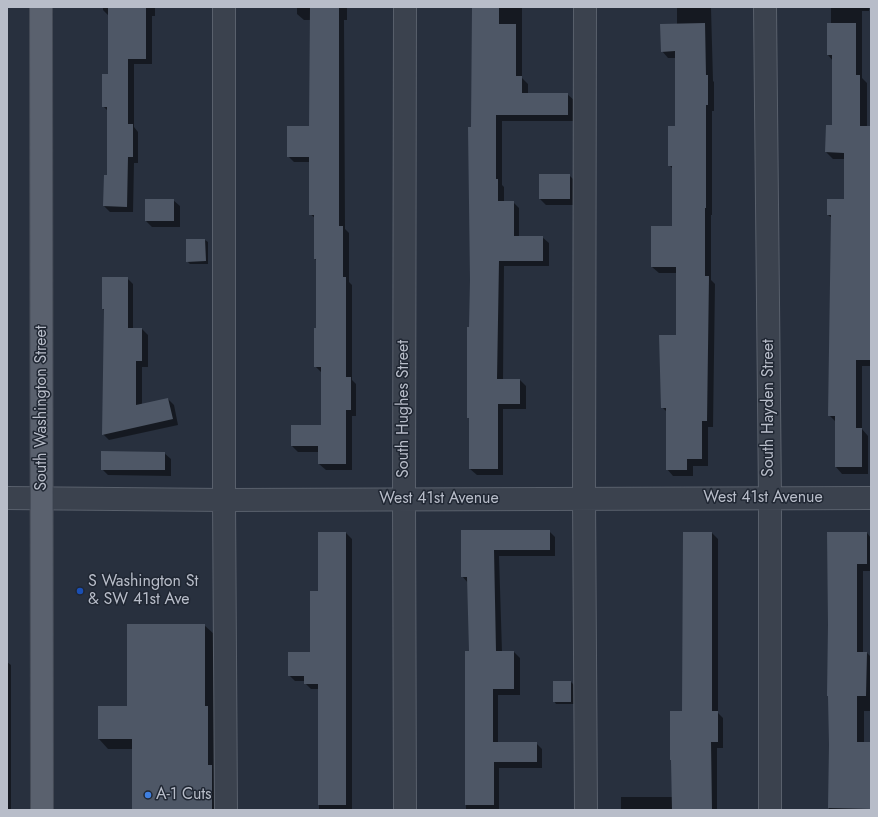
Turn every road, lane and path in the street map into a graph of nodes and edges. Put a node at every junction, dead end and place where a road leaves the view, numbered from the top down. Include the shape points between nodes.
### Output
1 (40, 7) edge
2 (224, 7) edge
3 (405, 7) edge
4 (585, 7) edge
5 (766, 7) edge
6 (7, 498) edge
7 (42, 498) junction
8 (584, 498) junction
9 (871, 498) edge
10 (770, 499) junction
11 (224, 500) junction
12 (404, 500) junction
13 (42, 810) edge
14 (226, 810) edge
15 (405, 810) edge
16 (586, 810) edge
17 (770, 810) edge

1 - 7 main road, South Washington Street
2 - 11 street
3 - 12 street, South Hughes Street
4 - 8 street
5 - 10 street, South Hayden Street
6 - 7 street, West 41st Avenue
7 - 11 street, West 41st Avenue
7 - 13 main road, South Washington Street
8 - 10 street, West 41st Avenue
8 - 12 street, West 41st Avenue
8 - 16 street
9 - 10 street, West 41st Avenue
10 - 17 street, South Hayden Street
11 - 12 street, West 41st Avenue
11 - 14 street
12 - 15 street, South Hughes Street

